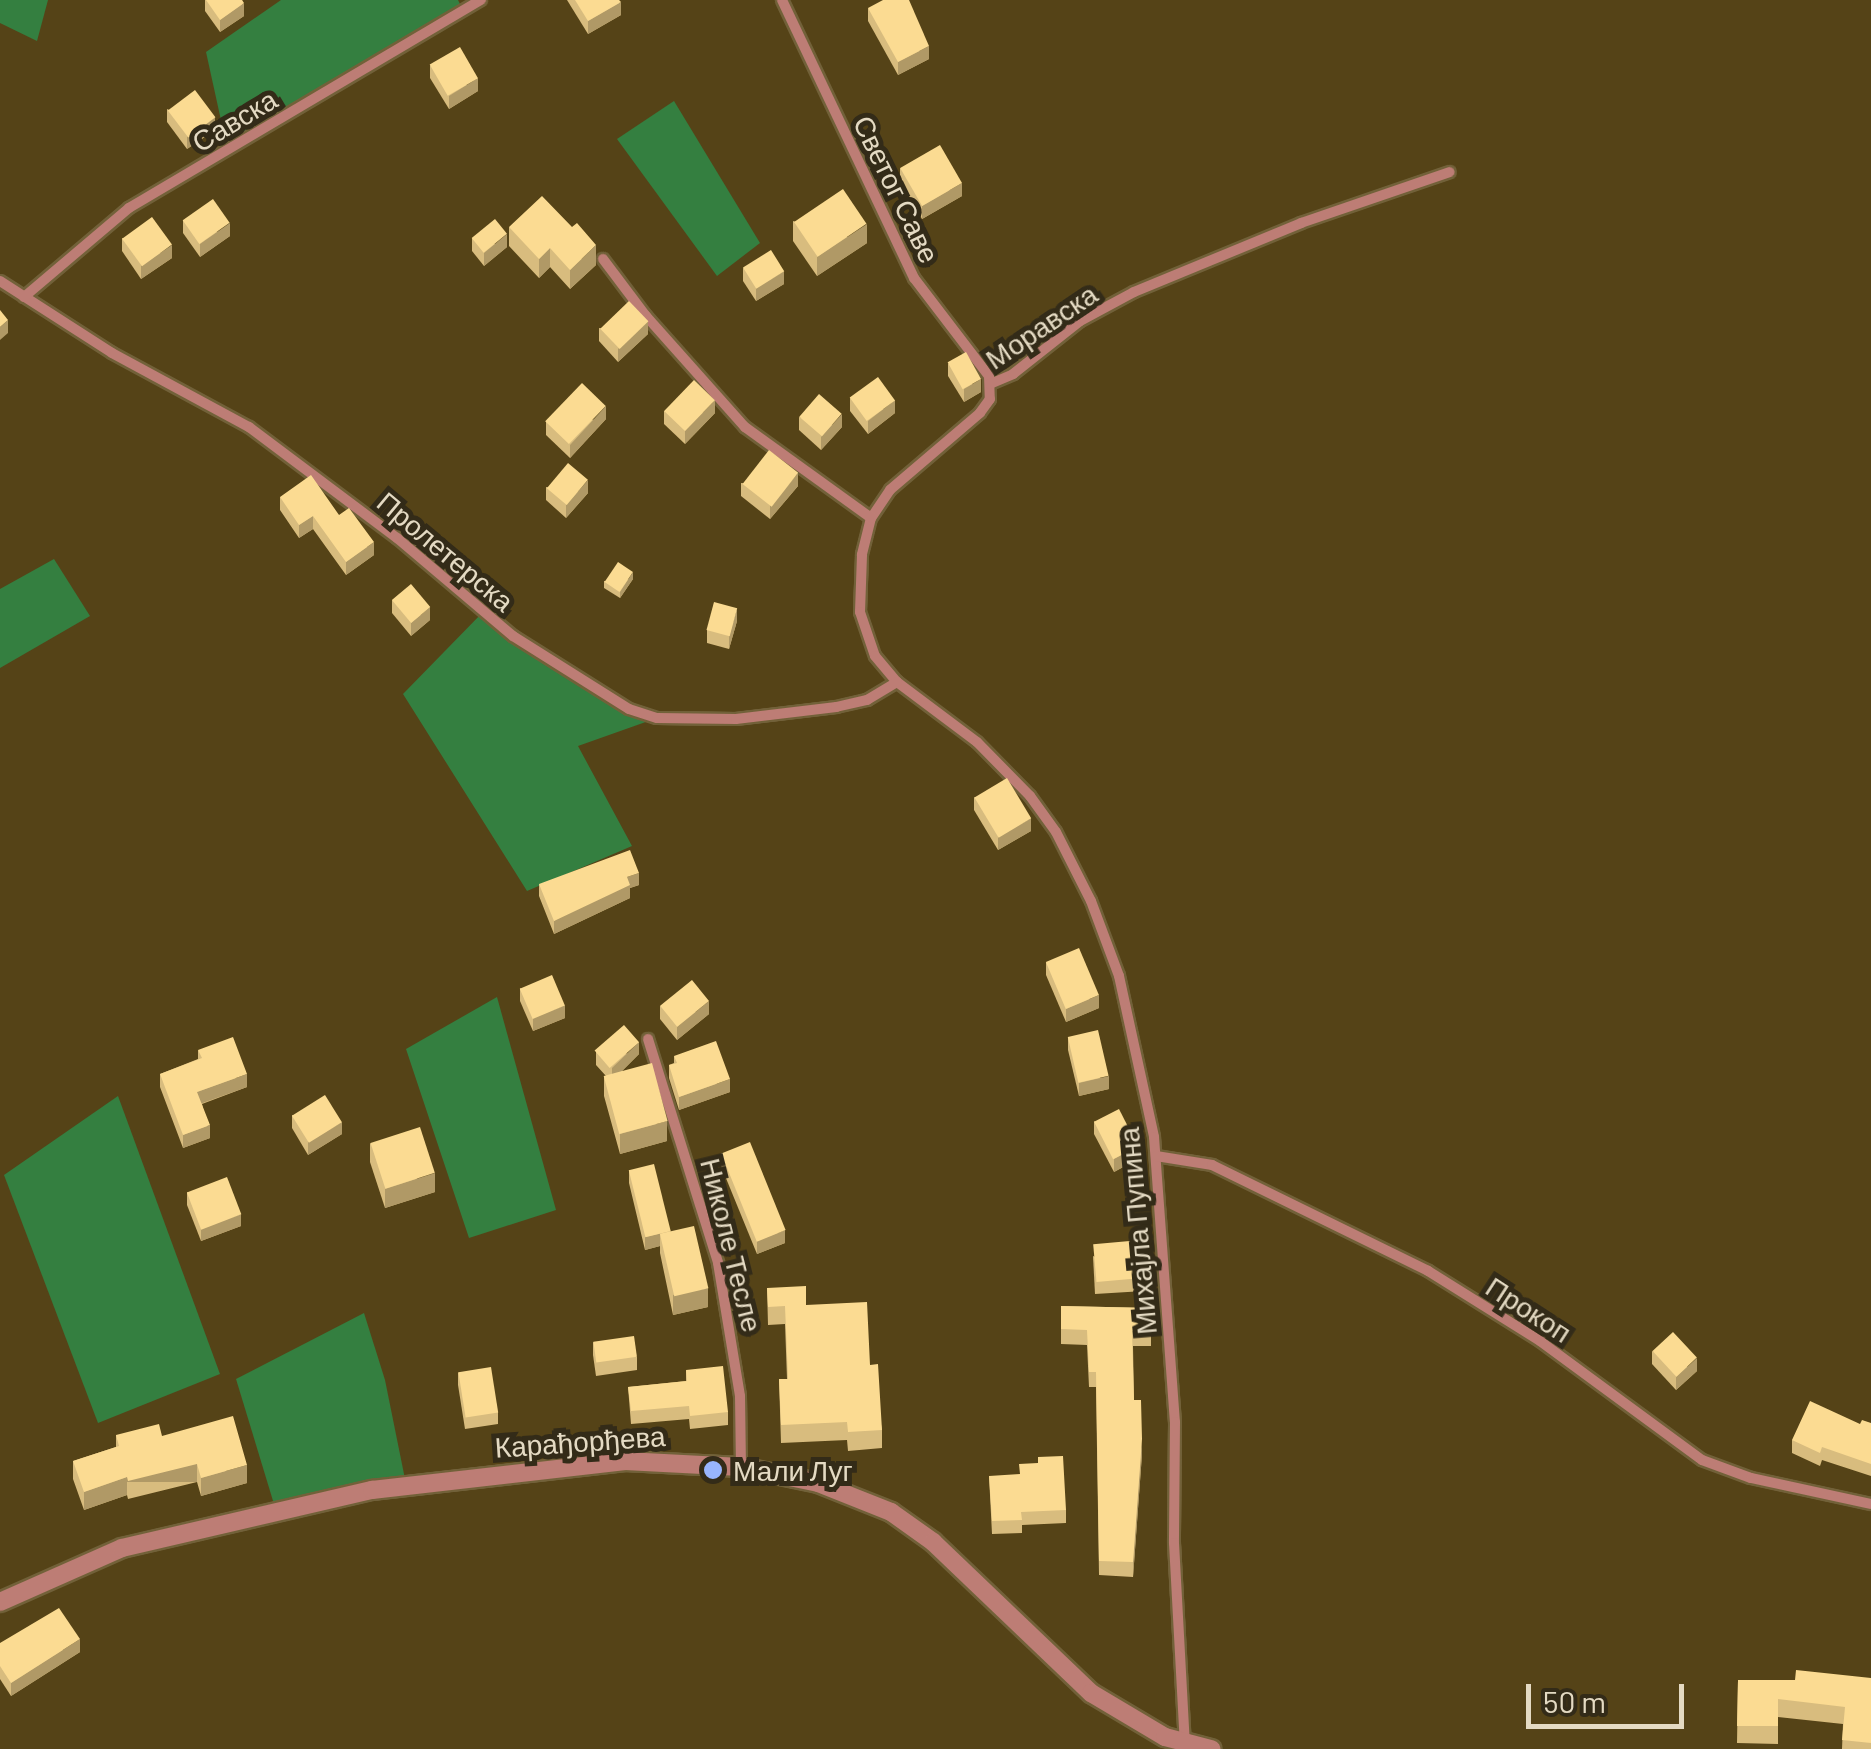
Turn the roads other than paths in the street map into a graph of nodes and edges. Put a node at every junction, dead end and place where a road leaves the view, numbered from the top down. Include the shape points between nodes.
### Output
1 (481, 0) edge
2 (782, 0) edge
3 (1450, 172) dead end
4 (603, 259) dead end
5 (0, 282) edge
6 (24, 297) junction
7 (990, 384) junction
8 (871, 518) junction
9 (897, 682) junction
10 (648, 1040) dead end
11 (1156, 1156) junction
12 (741, 1467) junction
13 (1871, 1504) edge
14 (0, 1602) edge
15 (1185, 1744) junction
16 (1212, 1749) edge

1 - 6 street, Савска via 130,208
2 - 7 street, Светог Саве via 914,278 986,368
3 - 7 street, Моравска via 1301,223 1134,292
4 - 8 street via 745,427
5 - 6 street, Пролетерска
6 - 9 street, Пролетерска via 249,427 514,636 629,710 657,718 736,719 852,704
7 - 8 street, Моравска via 990,399 970,423 890,490
8 - 9 street, Моравска via 860,612 875,656
9 - 11 street, Михајла Пупина via 977,742 1030,796 1074,862 1118,976
10 - 12 street, Николе Тесле via 718,1263 740,1396
11 - 13 street, Прокоп via 1212,1164 1428,1271 1540,1341 1702,1460 1750,1478
11 - 15 street, Михајла Пупина via 1175,1422
12 - 14 street, Карађорђева via 625,1461 372,1490 122,1548
12 - 15 street, Карађорђева via 846,1492 913,1526 1091,1693
15 - 16 street, Карађорђева

